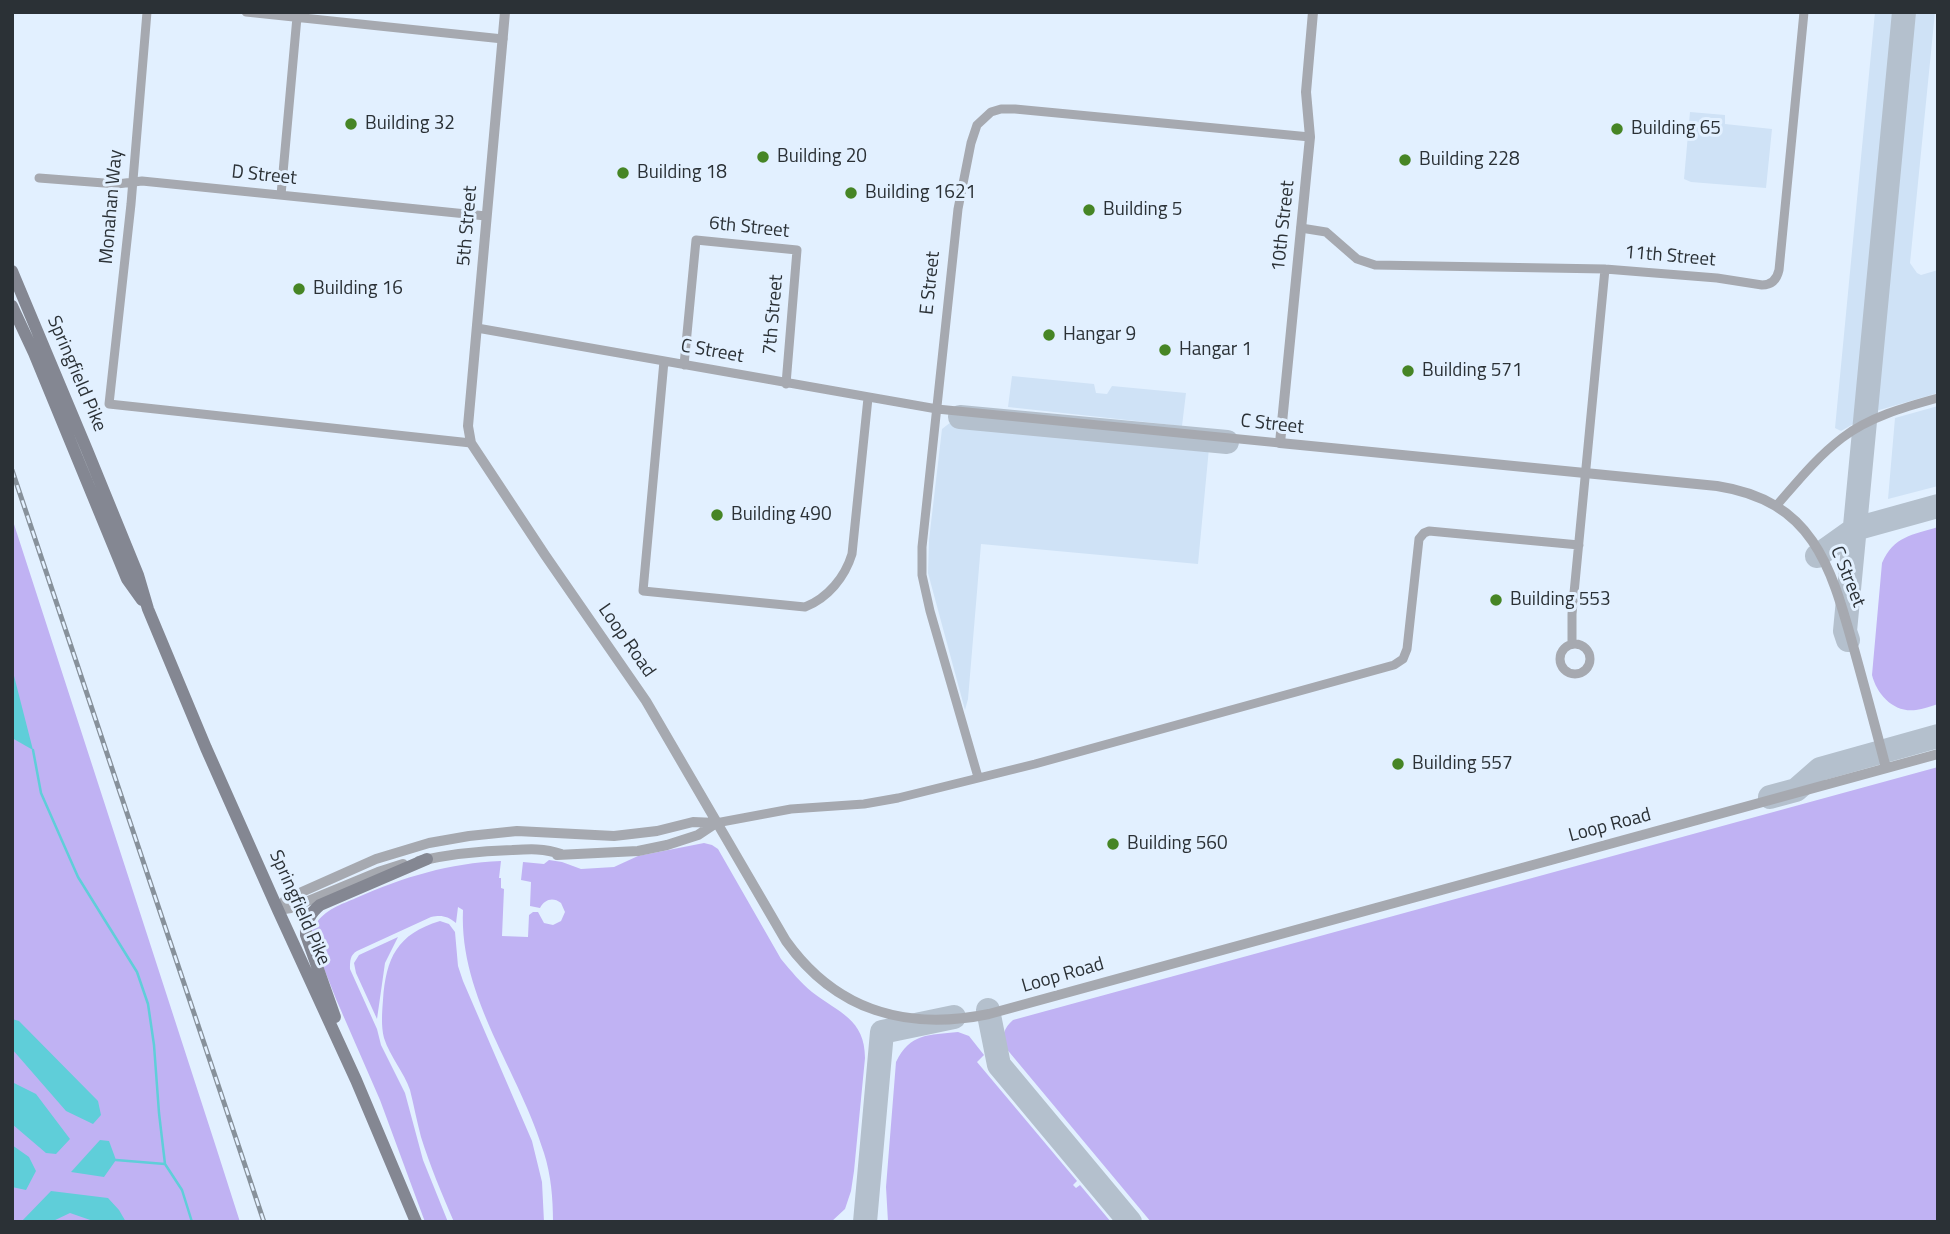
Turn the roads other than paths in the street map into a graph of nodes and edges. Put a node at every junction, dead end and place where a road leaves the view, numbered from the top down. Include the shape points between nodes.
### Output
1 (147, 12) edge
2 (246, 12) edge
3 (505, 12) edge
4 (1313, 12) edge
5 (1804, 12) edge
6 (297, 17) junction
7 (503, 39) junction
8 (1310, 137) junction
9 (39, 178) dead end
10 (132, 182) junction
11 (281, 195) junction
12 (486, 216) junction
13 (1301, 228) junction
14 (797, 250) joint
15 (1605, 269) junction
16 (12, 271) edge
17 (12, 306) edge
18 (477, 328) junction
19 (664, 361) junction
20 (684, 365) junction
21 (786, 384) junction
22 (868, 398) junction
23 (1938, 398) edge
24 (937, 409) junction
25 (471, 443) junction
26 (1280, 443) junction
27 (1585, 473) junction
28 (1777, 506) junction
29 (1579, 545) junction
30 (148, 609) junction
31 (1572, 644) dead end
32 (1938, 754) edge
33 (1886, 768) junction
34 (978, 777) junction
35 (716, 823) junction
36 (427, 859) junction
37 (278, 910) junction
38 (356, 1080) junction
39 (416, 1222) edge

1 - 10 street, Monahan Way
2 - 6 street
3 - 7 street, 5th Street
4 - 8 street, 10th Street via 1306,92
5 - 15 street, 11th Street via 1776,279 1762,285
6 - 7 street
6 - 11 street
7 - 12 street, 5th Street
8 - 13 street, 10th Street
8 - 24 street, E Street via 1014,109 986,115 974,133 957,209
9 - 10 street, D Street
10 - 11 street, D Street
10 - 25 street, Monahan Way via 109,404
11 - 12 street, D Street
12 - 18 street, 5th Street
13 - 15 street, 11th Street via 1326,232 1362,262 1375,265
13 - 26 street, 10th Street
14 - 20 street, 6th Street via 696,240
14 - 21 street, 7th Street
15 - 27 street
16 - 30 main road, Springfield Pike via 88,450
17 - 30 main road, Springfield Pike via 127,579
18 - 19 street, C Street
18 - 25 street, 5th Street via 468,426
19 - 20 street, C Street
19 - 22 street via 643,591 805,607 817,603 845,572 852,554
20 - 21 street, C Street
21 - 22 street, C Street
22 - 24 street, C Street
23 - 28 street via 1889,413 1843,437
24 - 26 street, C Street
24 - 34 street, E Street via 922,575
25 - 35 street, Loop Road via 640,691
26 - 27 street, C Street
27 - 28 street, C Street via 1731,488
27 - 29 street
28 - 33 street, C Street via 1808,534 1830,573
29 - 31 street
29 - 34 street via 1429,531 1419,539 1408,643 1399,663
30 - 37 main road, Springfield Pike
32 - 33 street, Loop Road
33 - 35 street, Loop Road via 1016,1008 957,1020 926,1021 880,1012 819,979 786,941
34 - 35 street via 878,802 791,809
35 - 36 street via 698,835 638,851 543,857 516,850 477,851
35 - 37 street via 693,822 614,836 517,831 443,840 376,859 286,899
36 - 37 street via 378,872
36 - 38 main road via 320,905 306,922 306,935
37 - 38 main road, Springfield Pike
38 - 39 main road, Springfield Pike

